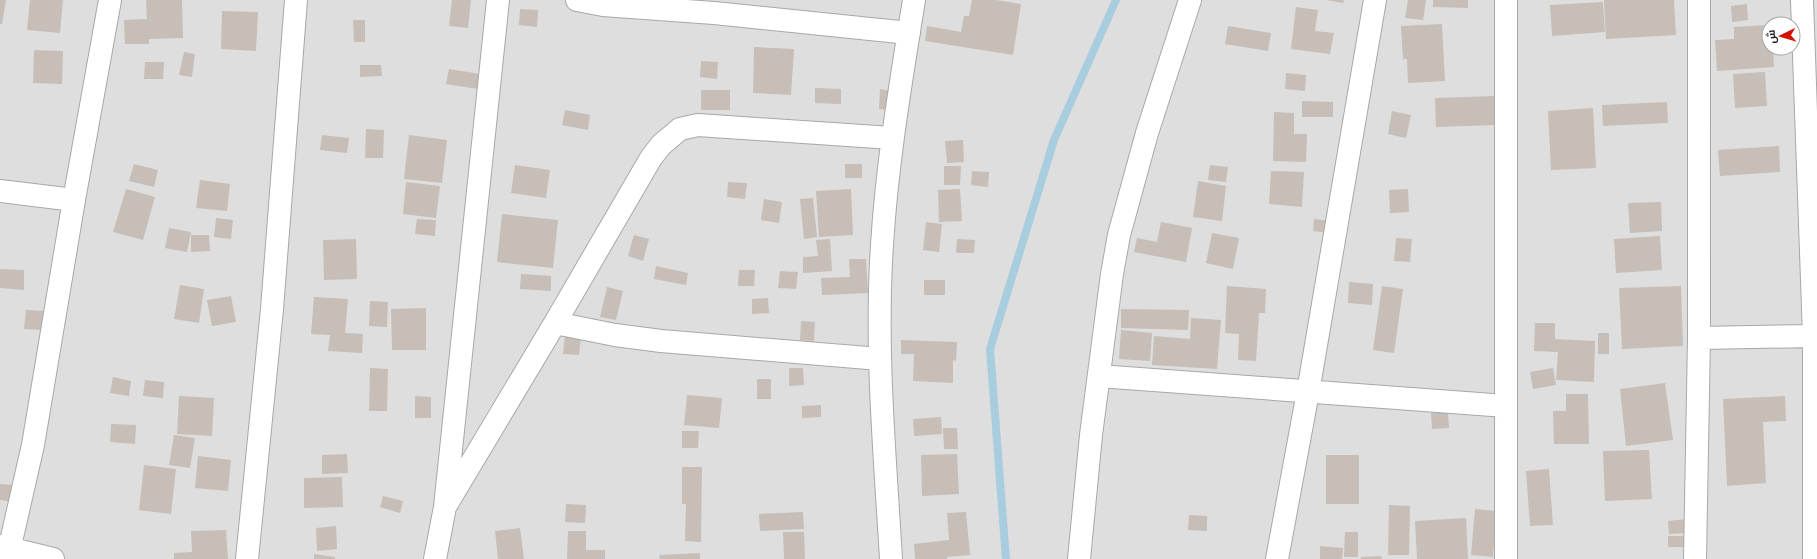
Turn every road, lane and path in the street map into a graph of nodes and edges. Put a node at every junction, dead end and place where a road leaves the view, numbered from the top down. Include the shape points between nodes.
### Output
1 (110, 0) edge
2 (296, 0) edge
3 (498, 0) edge
4 (577, 0) edge
5 (914, 0) edge
6 (1190, 0) edge
7 (1376, 0) edge
8 (1506, 0) edge
9 (1699, 0) edge
10 (1802, 0) edge
11 (715, 6) edge
12 (909, 33) junction
13 (892, 138) junction
14 (0, 191) edge
15 (74, 200) junction
16 (555, 323) junction
17 (1814, 336) junction
18 (1698, 338) junction
19 (880, 359) junction
20 (1099, 376) junction
21 (1308, 392) junction
22 (1506, 406) junction
23 (445, 506) junction
24 (6, 551) edge
25 (53, 559) edge
26 (247, 559) edge
27 (435, 559) edge
28 (891, 559) edge
29 (1079, 559) edge
30 (1277, 559) edge
31 (1506, 559) edge
32 (1695, 559) edge
33 (1814, 559) edge

1 - 15 street
2 - 26 street via 272,309
3 - 23 street
4 - 11 street via 604,5
5 - 12 street
6 - 20 street via 1147,133 1119,235
7 - 21 street
8 - 22 street
9 - 18 street
10 - 17 street
11 - 12 street
12 - 13 street
13 - 16 street via 698,125 680,129 651,158
13 - 19 street via 882,247
14 - 15 street
15 - 24 street via 33,445
16 - 19 street via 661,341
16 - 23 street
17 - 18 street
17 - 33 street
18 - 32 street
19 - 28 street
20 - 21 street
20 - 29 street
21 - 22 street
21 - 30 street
22 - 31 street
23 - 27 street
24 - 25 street

